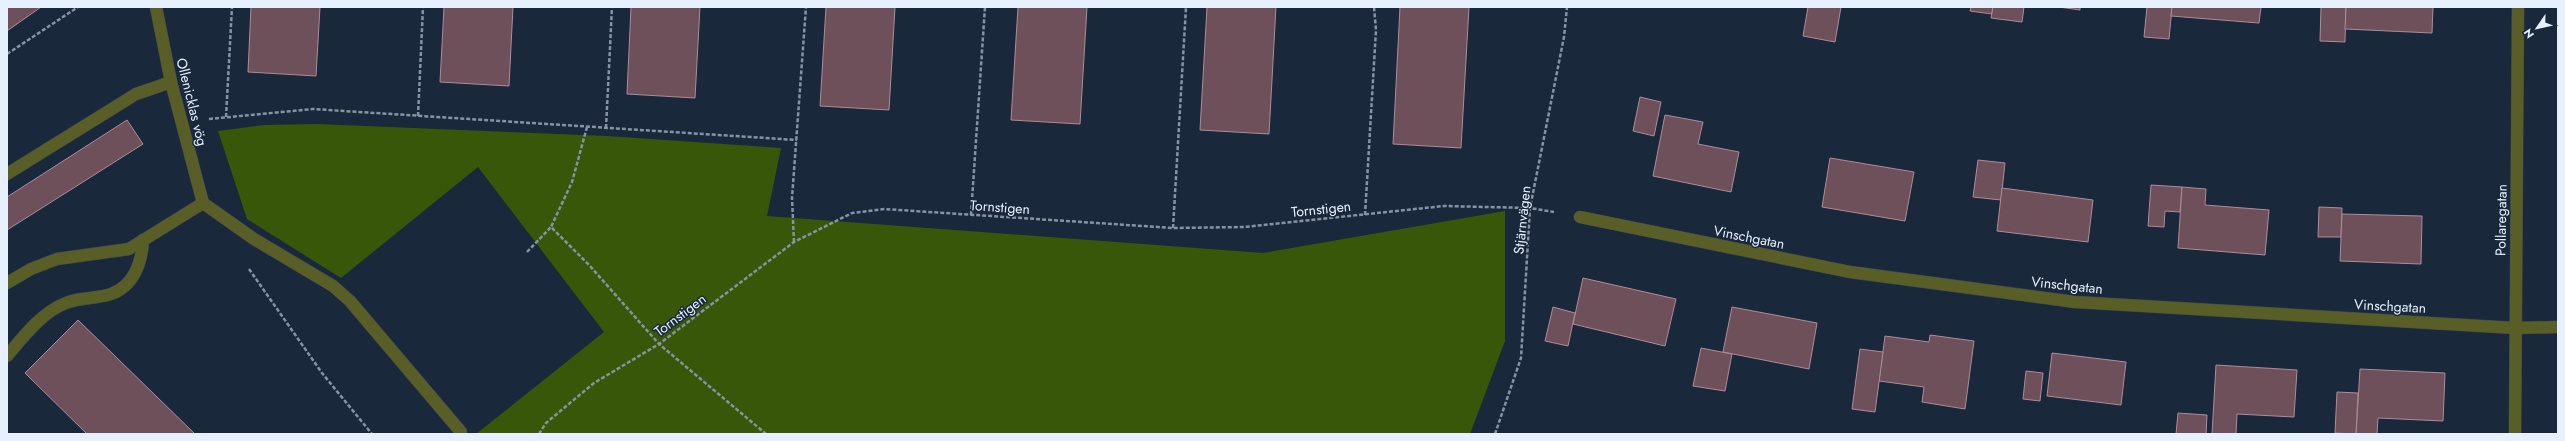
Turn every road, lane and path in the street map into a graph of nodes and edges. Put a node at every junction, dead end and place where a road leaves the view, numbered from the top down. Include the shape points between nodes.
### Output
1 (78, 7) edge
2 (156, 7) edge
3 (232, 7) edge
4 (423, 7) edge
5 (612, 7) edge
6 (806, 7) edge
7 (985, 7) edge
8 (1186, 7) edge
9 (1374, 7) edge
10 (1567, 7) edge
11 (2518, 7) edge
12 (7, 54) edge
13 (171, 82) junction
14 (418, 116) junction
15 (226, 117) junction
16 (181, 122) junction
17 (587, 127) junction
18 (606, 128) junction
19 (797, 140) junction
20 (7, 174) edge
21 (203, 203) junction
22 (1530, 208) junction
23 (971, 215) junction
24 (1365, 215) junction
25 (1580, 217) dead end
26 (551, 227) junction
27 (1173, 228) junction
28 (143, 240) junction
29 (794, 242) junction
30 (527, 252) dead end
31 (247, 266) dead end
32 (7, 283) edge
33 (2558, 327) edge
34 (2515, 328) junction
35 (659, 344) junction
36 (7, 356) edge
37 (461, 432) dead end
38 (372, 434) edge
39 (539, 434) edge
40 (766, 434) edge
41 (1495, 434) edge
42 (2515, 434) edge

1 - 12 path
2 - 13 street, Ollenicklas vög
3 - 15 path
4 - 14 path
5 - 18 path
6 - 19 path
7 - 23 path
8 - 27 path
9 - 24 path via 1376,30
10 - 22 path, Stjärnvägen via 1564,37
11 - 34 street, Pollaregatan
13 - 16 street, Ollenicklas vög
13 - 20 street via 136,94
14 - 15 path via 313,109
14 - 17 path
15 - 16 path
16 - 21 street, Ollenicklas vög
17 - 18 path
17 - 26 path via 572,182
18 - 19 path
19 - 29 path via 792,198
21 - 28 street
21 - 37 street via 254,239 333,286 350,301
22 - 24 path, Tornstigen via 1444,206
22 - 41 path, Stjärnvägen via 1521,358
23 - 27 path, Tornstigen
23 - 29 path, Tornstigen via 884,209 852,213
24 - 27 path, Tornstigen via 1244,227
25 - 34 street, Vinschgatan via 1850,272 2075,302
26 - 30 path
26 - 35 path via 590,266
28 - 32 street via 129,249 57,259 31,269
28 - 36 street via 142,258 136,272 125,285 111,294 66,303 49,312
29 - 35 path, Tornstigen
31 - 38 path via 322,373
33 - 34 street, Vinschgatan
34 - 42 street, Pollaregatan
35 - 39 path, Tornstigen via 594,384 546,423
35 - 40 path

